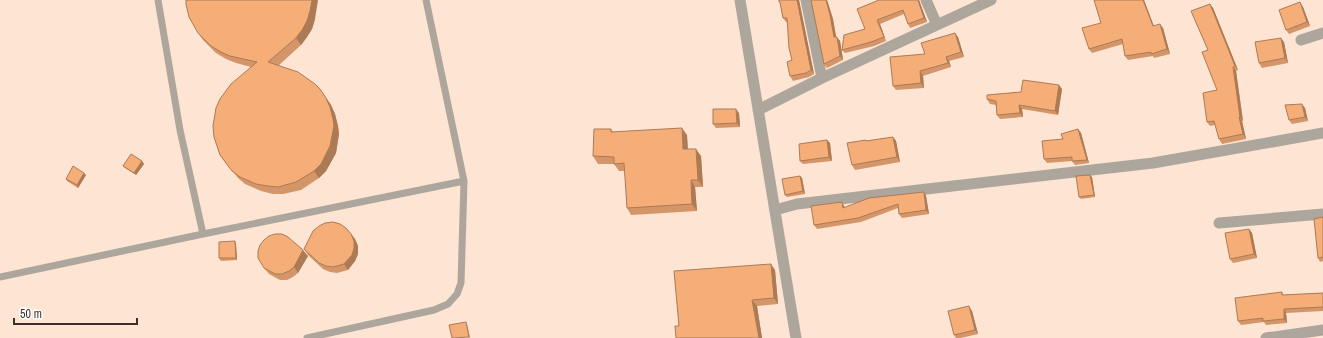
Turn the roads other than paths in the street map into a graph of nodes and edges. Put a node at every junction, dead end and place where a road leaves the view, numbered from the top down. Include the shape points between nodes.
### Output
1 (158, 0) edge
2 (426, 0) edge
3 (740, 0) edge
4 (806, 0) edge
5 (926, 0) edge
6 (990, 0) edge
7 (937, 25) junction
8 (1323, 33) edge
9 (1301, 40) dead end
10 (822, 78) junction
11 (758, 110) junction
12 (1323, 133) edge
13 (464, 181) junction
14 (775, 210) junction
15 (1323, 214) edge
16 (1219, 223) dead end
17 (203, 234) junction
18 (0, 277) edge
19 (1323, 330) edge
20 (1310, 335) edge
21 (307, 338) edge
22 (796, 338) edge
23 (1266, 338) edge

1 - 17 lane via 180,130
2 - 13 lane
3 - 11 street
4 - 10 street
5 - 7 street
6 - 7 street
7 - 10 street
8 - 9 street
10 - 11 street
11 - 14 street
12 - 14 street via 1153,163 797,204
13 - 17 lane
13 - 21 lane via 461,283 457,294 448,304 434,310
14 - 22 street
15 - 16 street
17 - 18 lane
19 - 20 street
20 - 23 street

